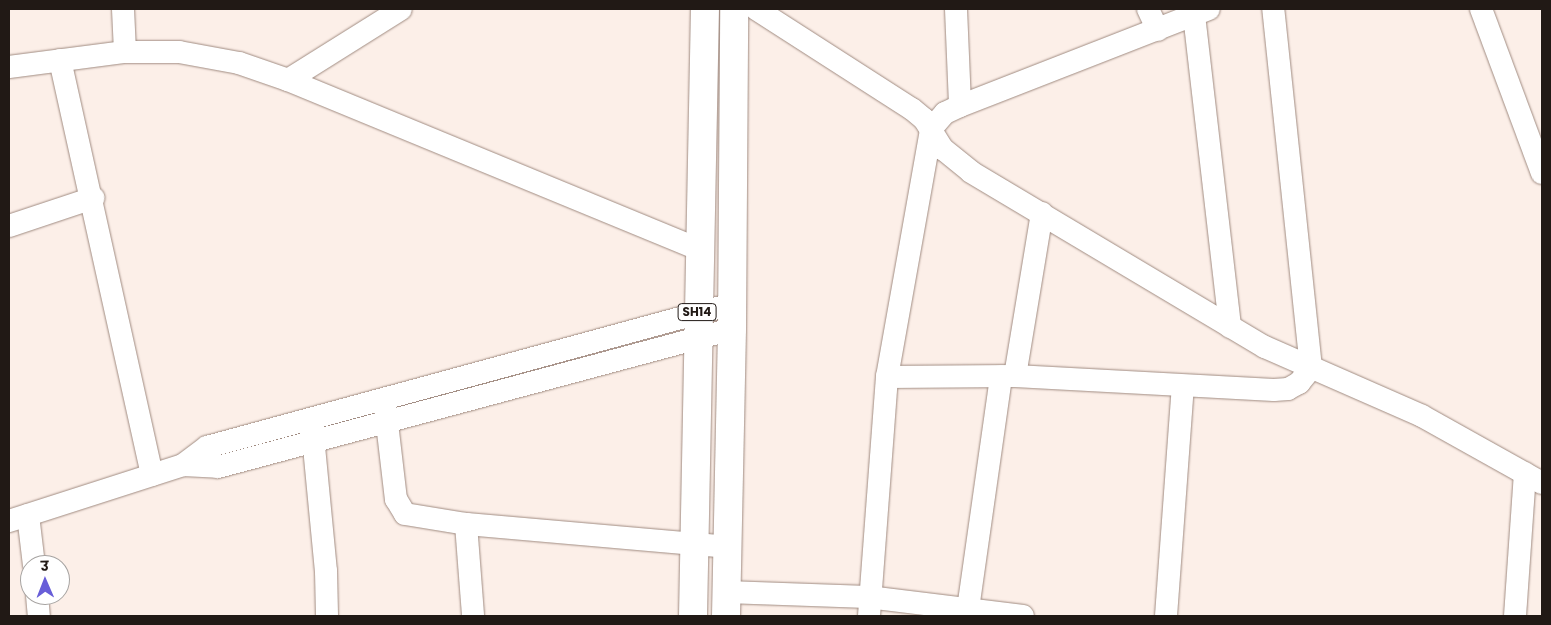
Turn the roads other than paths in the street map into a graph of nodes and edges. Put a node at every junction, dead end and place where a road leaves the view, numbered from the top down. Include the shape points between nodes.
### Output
1 (123, 9) edge
2 (401, 9) edge
3 (705, 9) edge
4 (734, 9) edge
5 (756, 9) edge
6 (956, 9) edge
7 (1148, 9) edge
8 (1273, 9) edge
9 (1481, 9) edge
10 (1202, 12) edge
11 (1158, 30) junction
12 (125, 52) junction
13 (60, 60) junction
14 (9, 67) edge
15 (288, 80) junction
16 (960, 106) junction
17 (931, 129) junction
18 (1542, 172) edge
19 (93, 198) junction
20 (1042, 214) junction
21 (9, 226) edge
22 (700, 250) junction
23 (732, 316) junction
24 (697, 325) junction
25 (1230, 327) junction
26 (1311, 368) junction
27 (1008, 376) junction
28 (887, 377) junction
29 (1183, 387) junction
30 (383, 398) junction
31 (387, 420) junction
32 (312, 428) junction
33 (152, 475) junction
34 (1534, 478) edge
35 (18, 518) edge
36 (466, 524) junction
37 (694, 545) junction
38 (727, 547) junction
39 (31, 555) edge
40 (726, 604) edge
41 (868, 606) edge
42 (968, 609) junction
43 (327, 616) edge
44 (474, 616) edge
45 (693, 616) edge
46 (1023, 616) edge
47 (1166, 616) edge
48 (1515, 616) edge

1 - 12 street
2 - 15 street
3 - 22 main road, SH14
4 - 23 main road, SH14
5 - 17 street via 912,109
6 - 16 street
7 - 11 street
8 - 26 street
9 - 18 street
10 - 11 street
10 - 25 street
11 - 16 street
12 - 13 street
12 - 15 street via 179,52 211,56
13 - 14 street
13 - 19 street
15 - 22 street
16 - 17 street via 945,113
17 - 20 street via 943,149 971,172
17 - 28 street
19 - 21 street
19 - 33 street
20 - 25 street
20 - 27 street
22 - 24 main road, SH14
23 - 24 street
23 - 38 main road, SH14
24 - 30 street
24 - 31 street
24 - 37 main road, SH14
25 - 26 street
26 - 29 street via 1299,383 1288,389
26 - 34 street via 1422,416
27 - 28 street
27 - 29 street
27 - 42 street
28 - 41 street
29 - 47 street
30 - 31 street
30 - 32 street
31 - 32 street
31 - 36 street via 399,508 413,516
32 - 33 street via 218,467 183,465
32 - 43 street
33 - 35 street
34 - 48 street
35 - 39 street
36 - 37 street
36 - 44 street
37 - 38 street
37 - 45 main road, SH14
38 - 40 main road, SH14
40 - 41 street
41 - 42 street
42 - 46 street

